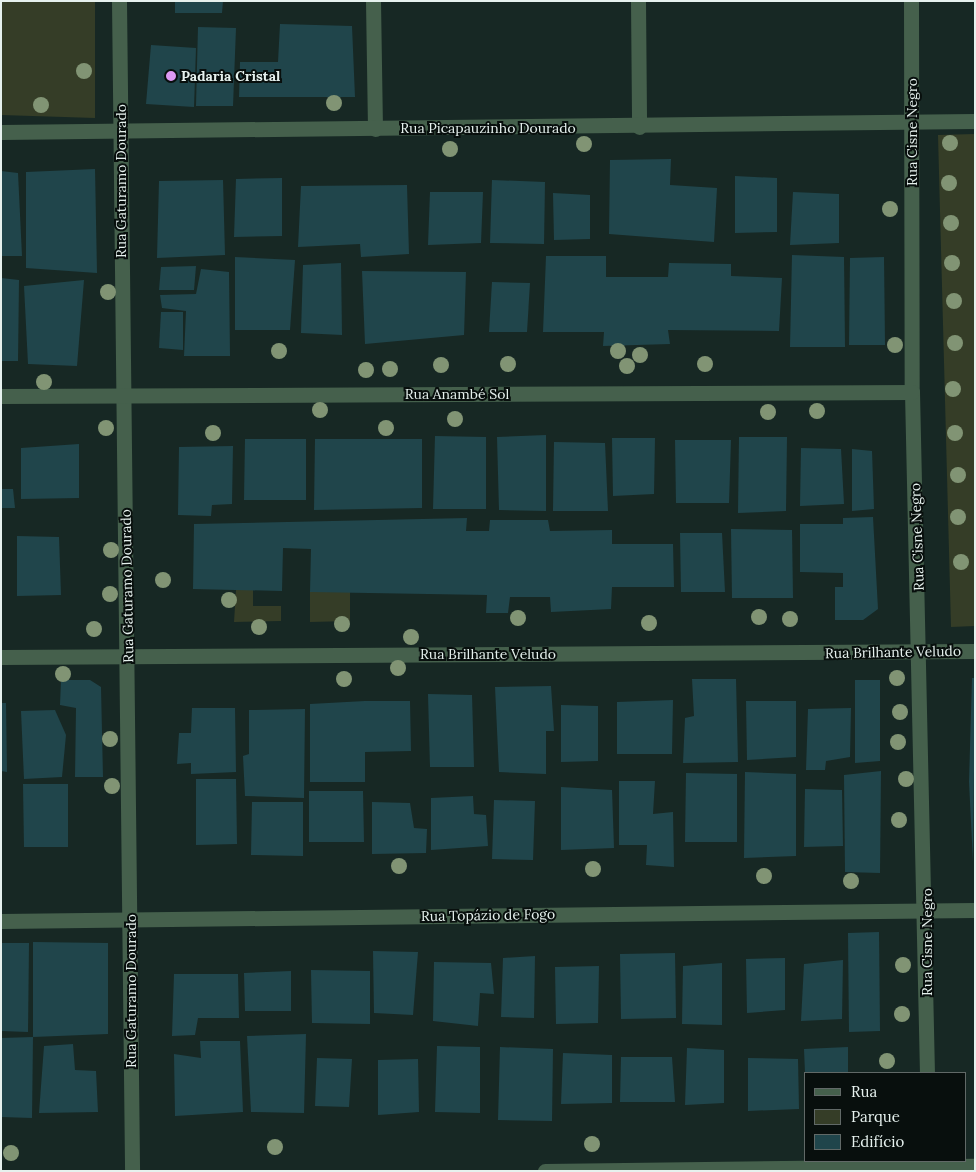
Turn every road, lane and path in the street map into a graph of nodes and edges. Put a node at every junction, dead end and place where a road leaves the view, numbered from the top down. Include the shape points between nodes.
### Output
1 (119, 1) edge
2 (374, 1) edge
3 (638, 1) edge
4 (911, 1) edge
5 (913, 121) junction
6 (975, 121) edge
7 (639, 127) junction
8 (375, 129) junction
9 (1, 132) edge
10 (121, 133) junction
11 (912, 392) junction
12 (1, 396) edge
13 (122, 396) junction
14 (975, 652) edge
15 (921, 653) junction
16 (129, 656) junction
17 (1, 657) edge
18 (927, 910) junction
19 (975, 910) edge
20 (131, 918) junction
21 (1, 921) edge
22 (927, 1072) edge
23 (928, 1166) edge
24 (975, 1166) edge
25 (132, 1171) edge
26 (545, 1171) edge

1 - 10 street, Rua Gaturamo Dourado
2 - 8 street
3 - 7 street
4 - 5 street, Rua Cisne Negro
5 - 6 street, Rua Picapauzinho Dourado
5 - 7 street, Rua Picapauzinho Dourado
5 - 11 street, Rua Cisne Negro
7 - 8 street, Rua Picapauzinho Dourado
8 - 10 street, Rua Picapauzinho Dourado
9 - 10 street, Rua Picapauzinho Dourado
10 - 13 street, Rua Gaturamo Dourado
11 - 13 street, Rua Anambé Sol
11 - 15 street, Rua Cisne Negro
12 - 13 street, Rua Anambé Sol
13 - 16 street, Rua Gaturamo Dourado
14 - 15 street, Rua Brilhante Veludo
15 - 16 street, Rua Brilhante Veludo
15 - 18 street, Rua Cisne Negro
16 - 17 street, Rua Brilhante Veludo
16 - 20 street, Rua Gaturamo Dourado
18 - 19 street, Rua Topázio de Fogo
18 - 20 street, Rua Topázio de Fogo
18 - 22 street, Rua Cisne Negro
20 - 21 street, Rua Topázio de Fogo
20 - 25 street, Rua Gaturamo Dourado
23 - 24 street
23 - 26 street

